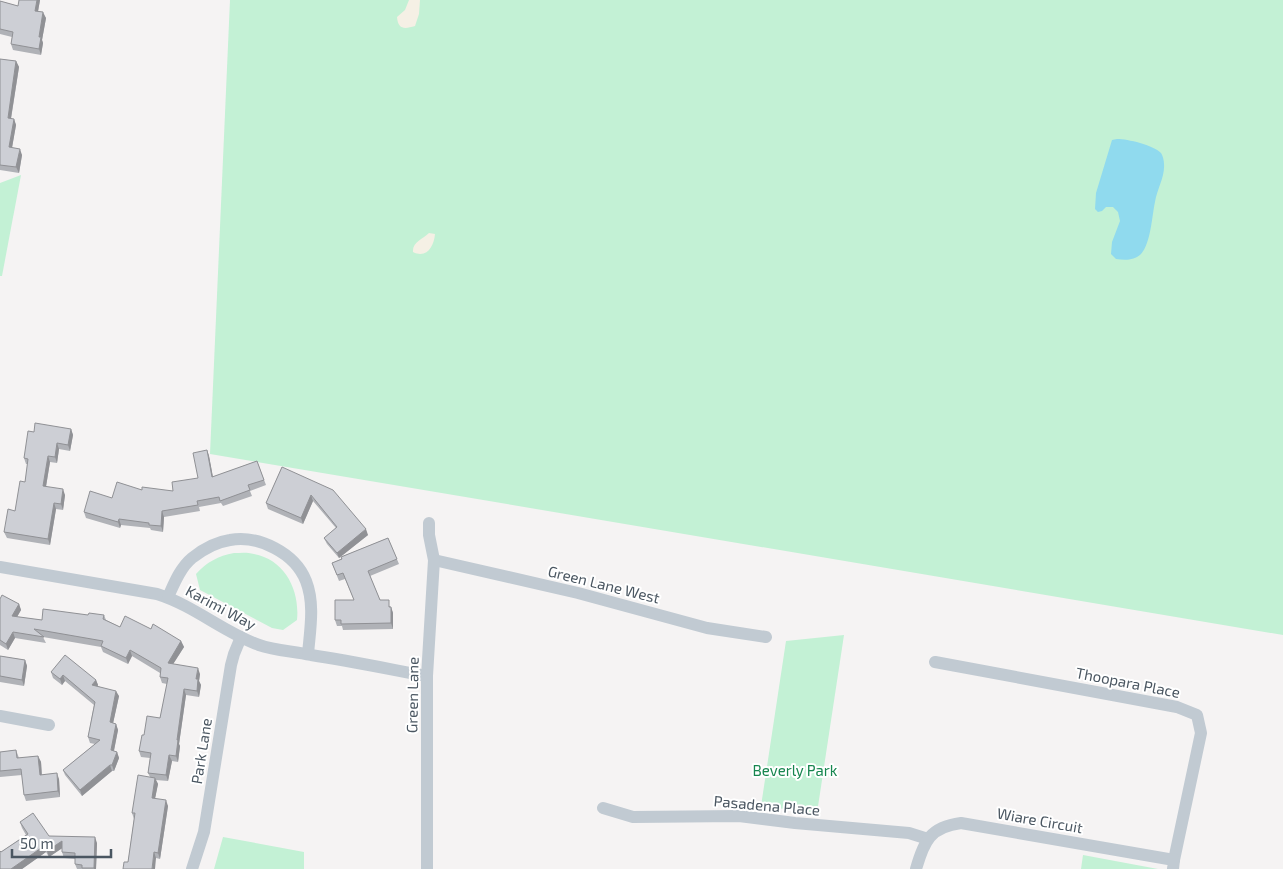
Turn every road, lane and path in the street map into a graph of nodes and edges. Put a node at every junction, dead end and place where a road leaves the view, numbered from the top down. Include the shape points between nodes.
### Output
1 (429, 523) dead end
2 (434, 560) junction
3 (0, 567) edge
4 (168, 598) junction
5 (240, 637) junction
6 (766, 637) dead end
7 (308, 654) junction
8 (935, 662) dead end
9 (427, 676) junction
10 (0, 716) edge
11 (49, 725) dead end
12 (603, 808) dead end
13 (928, 839) junction
14 (1174, 864) edge
15 (192, 869) edge
16 (427, 869) edge
17 (916, 869) edge

1 - 2 street, Green Lane
2 - 6 street, Green Lane West via 578,593 706,628
2 - 9 street, Green Lane
3 - 4 street, Karimi Way via 144,591
4 - 5 street, Karimi Way
4 - 7 street via 186,564 209,547 230,540 252,540 271,546 294,563 305,580 311,601
5 - 7 street, Karimi Way via 271,649
5 - 15 street, Park Lane via 231,664 204,832
7 - 9 street, Karimi Way
8 - 14 street, Thoopara Place via 1177,707 1197,715 1201,733
9 - 16 street, Green Lane
10 - 11 street
12 - 13 street, Pasadena Place via 633,817 739,816 909,833
13 - 14 street, Wiare Circuit via 937,830 960,823
13 - 17 street

